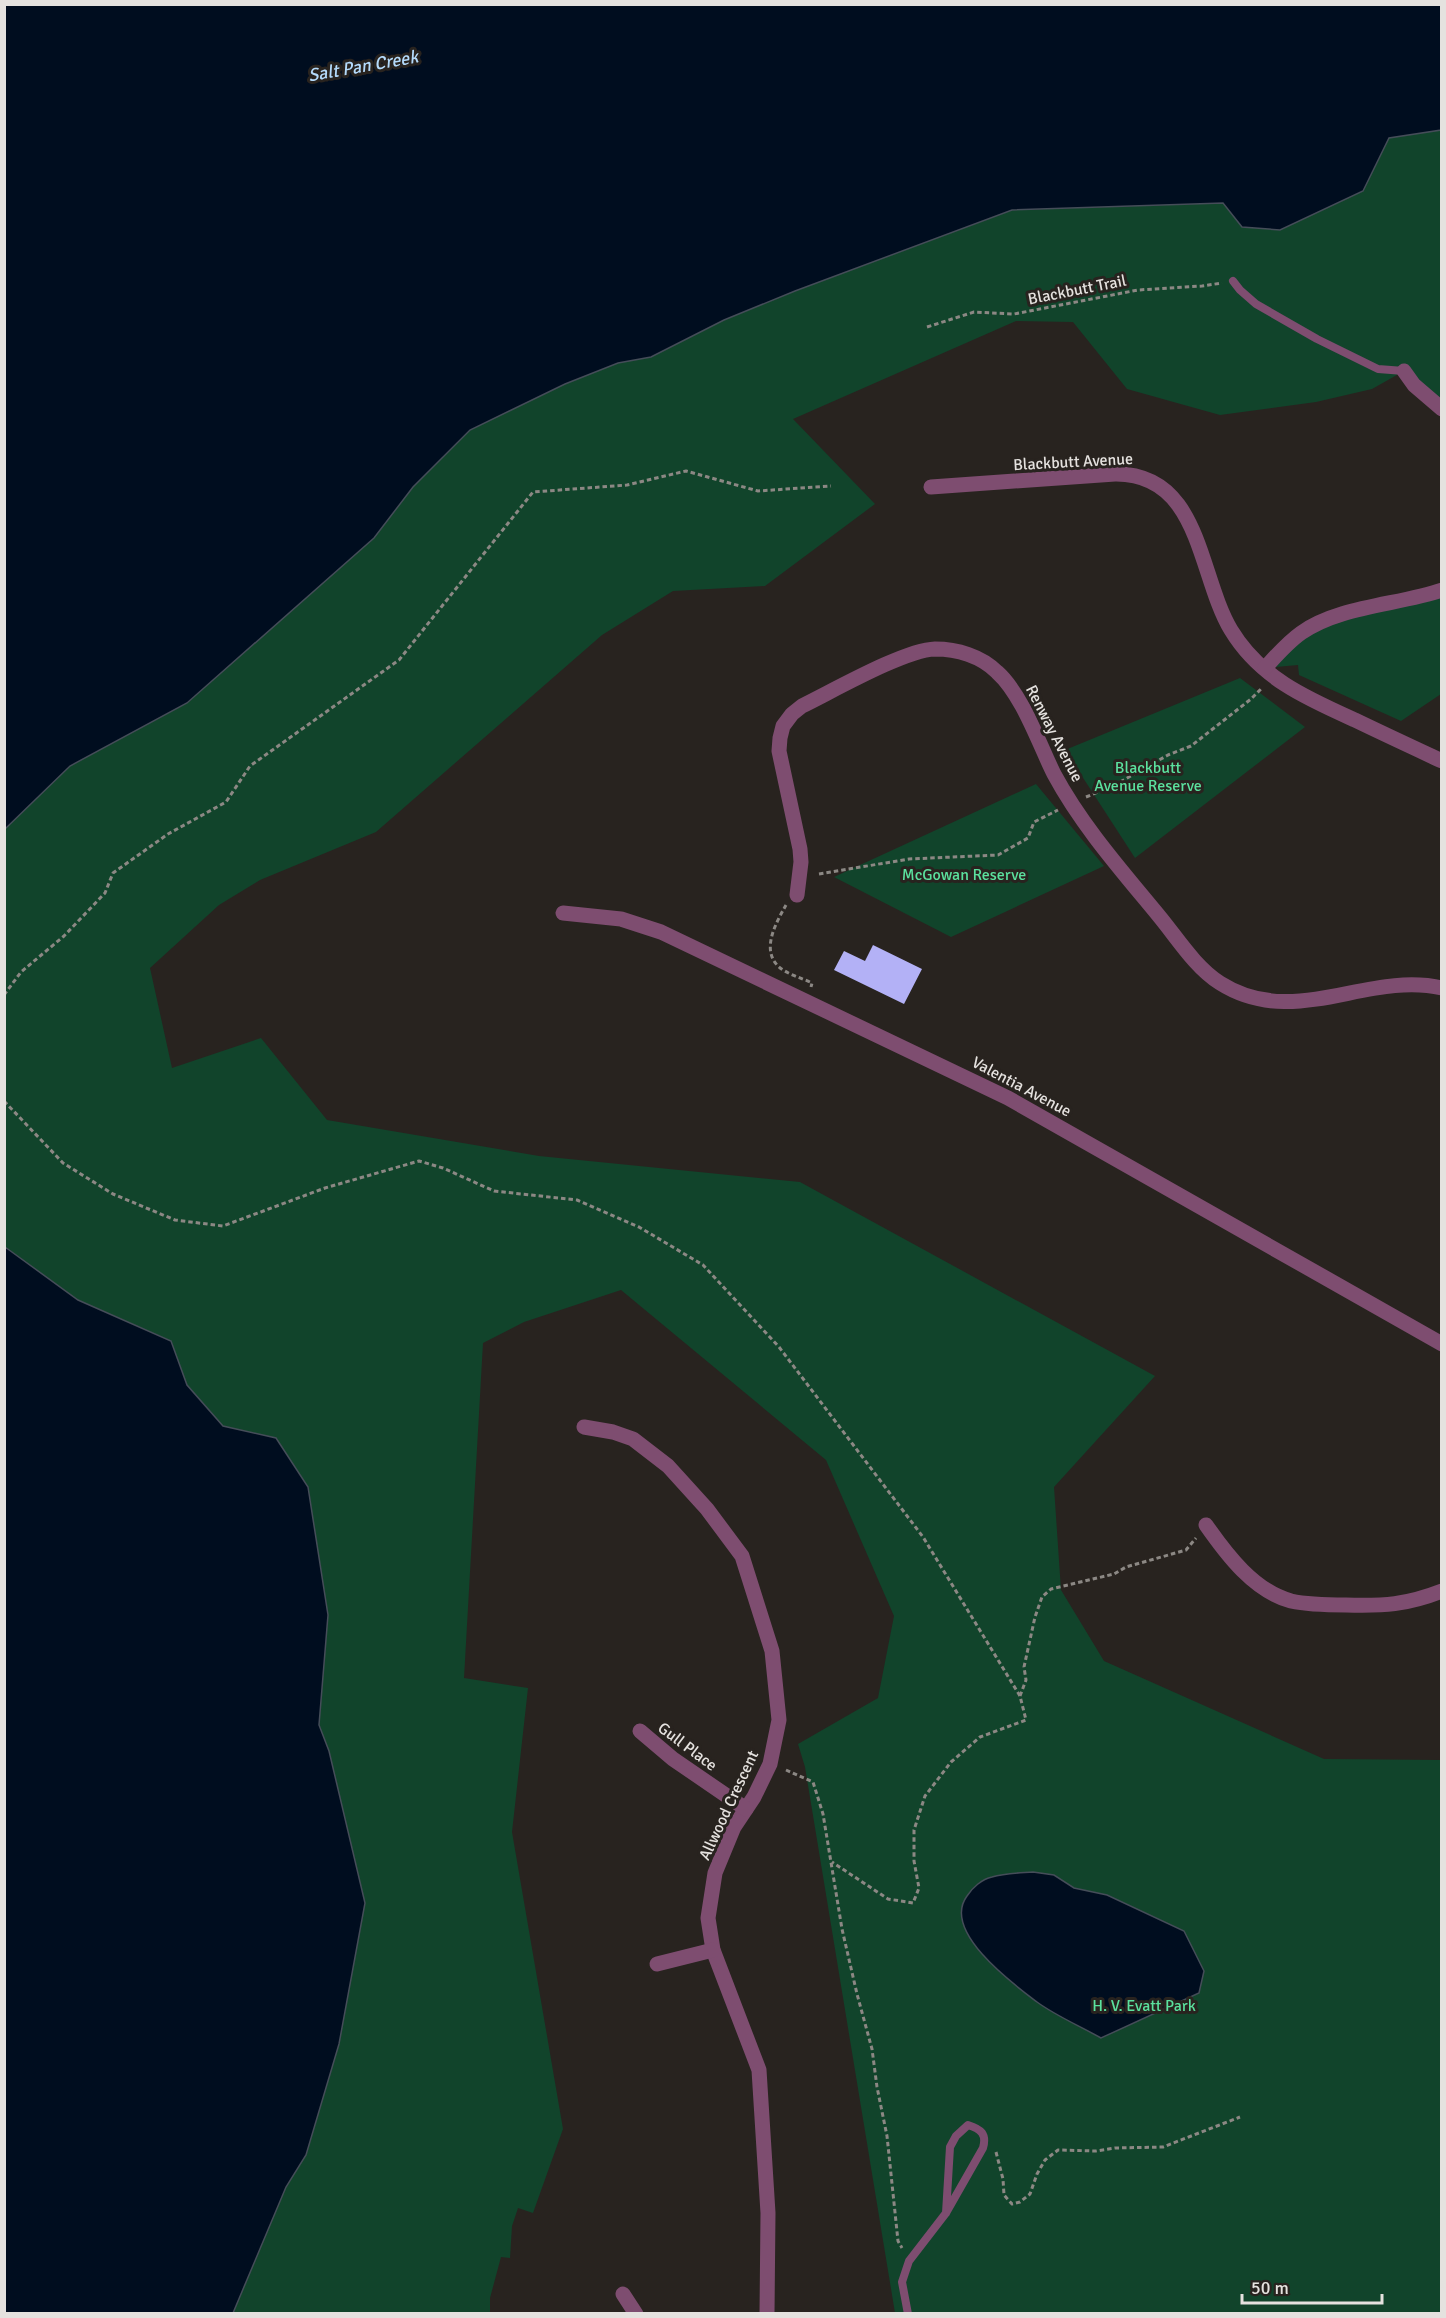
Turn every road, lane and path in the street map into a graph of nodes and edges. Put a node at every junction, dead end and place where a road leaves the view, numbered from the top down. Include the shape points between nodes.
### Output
1 (1233, 281) joint
2 (927, 327) dead end
3 (1404, 371) joint
4 (1442, 409) edge
5 (831, 486) dead end
6 (931, 488) dead end
7 (1442, 590) edge
8 (1270, 673) junction
9 (1442, 761) edge
10 (1072, 804) junction
11 (819, 874) dead end
12 (797, 895) joint
13 (563, 913) dead end
14 (1442, 988) edge
15 (4, 995) edge
16 (805, 1000) junction
17 (4, 1101) edge
18 (1442, 1344) edge
19 (584, 1426) dead end
20 (1206, 1525) joint
21 (1442, 1591) edge
22 (1020, 1696) junction
23 (640, 1731) dead end
24 (770, 1764) junction
25 (746, 1809) junction
26 (832, 1862) junction
27 (713, 1950) junction
28 (657, 1964) dead end
29 (1240, 2117) dead end
30 (983, 2148) junction
31 (946, 2213) junction
32 (909, 2261) junction
33 (623, 2294) dead end
34 (636, 2313) edge
35 (767, 2313) edge
36 (908, 2313) edge

1 - 2 path, Blackbutt Trail via 1138,290 1014,314 974,312
1 - 3 lane via 1256,304 1317,339 1378,369
3 - 4 street
5 - 15 path via 758,491 686,471 627,485 533,492 399,660 250,766 226,802 168,834 113,873 105,893 64,936 21,972
6 - 8 street, Blackbutt Avenue via 1115,474 1141,476 1154,482 1185,515 1198,540 1226,620 1242,645
7 - 8 street via 1318,623 1290,642
8 - 9 street, Blackbutt Avenue via 1298,693
8 - 10 path via 1251,699 1191,746
10 - 11 path via 1034,822 1028,838 998,855 909,859
10 - 12 street, Renway Avenue via 1009,683 996,670 964,653 933,649 916,652 802,706 783,726 779,752 801,862
10 - 14 street, Renway Avenue via 1193,958 1207,973 1235,991 1290,1003 1397,987
12 - 16 path via 786,906 770,938 771,956 779,968 812,983
13 - 16 street, Valentia Avenue via 642,925
16 - 18 street, Valentia Avenue via 1008,1098
17 - 22 path via 63,1163 113,1194 175,1220 224,1226 325,1188 419,1161 494,1191 577,1200 639,1227 703,1265 780,1347 923,1537
19 - 24 street, Allwood Crescent via 633,1439 668,1466 742,1556 772,1652 779,1720
20 - 21 street via 1251,1578 1288,1600 1387,1606 1406,1604
20 - 22 path via 1186,1550 1114,1574 1051,1589 1042,1598 1035,1617
22 - 26 path via 1026,1720 980,1737 951,1762 925,1796 914,1830 919,1888 913,1903 888,1899
23 - 25 street, Gull Place
24 - 25 street, Allwood Crescent
24 - 26 path via 813,1782
25 - 27 street, Allwood Crescent via 715,1873 708,1918
26 - 32 path via 842,1929 872,2049 887,2136 898,2241
27 - 28 street
27 - 35 street, Allwood Crescent via 759,2070 768,2213
29 - 30 path via 1162,2147 1058,2150 1045,2160 1030,2194 1012,2204 1004,2195 996,2151
30 - 31 lane
30 - 31 lane via 984,2136 975,2127 968,2125 956,2136 950,2147
31 - 32 lane
32 - 36 lane via 902,2282
33 - 34 street

